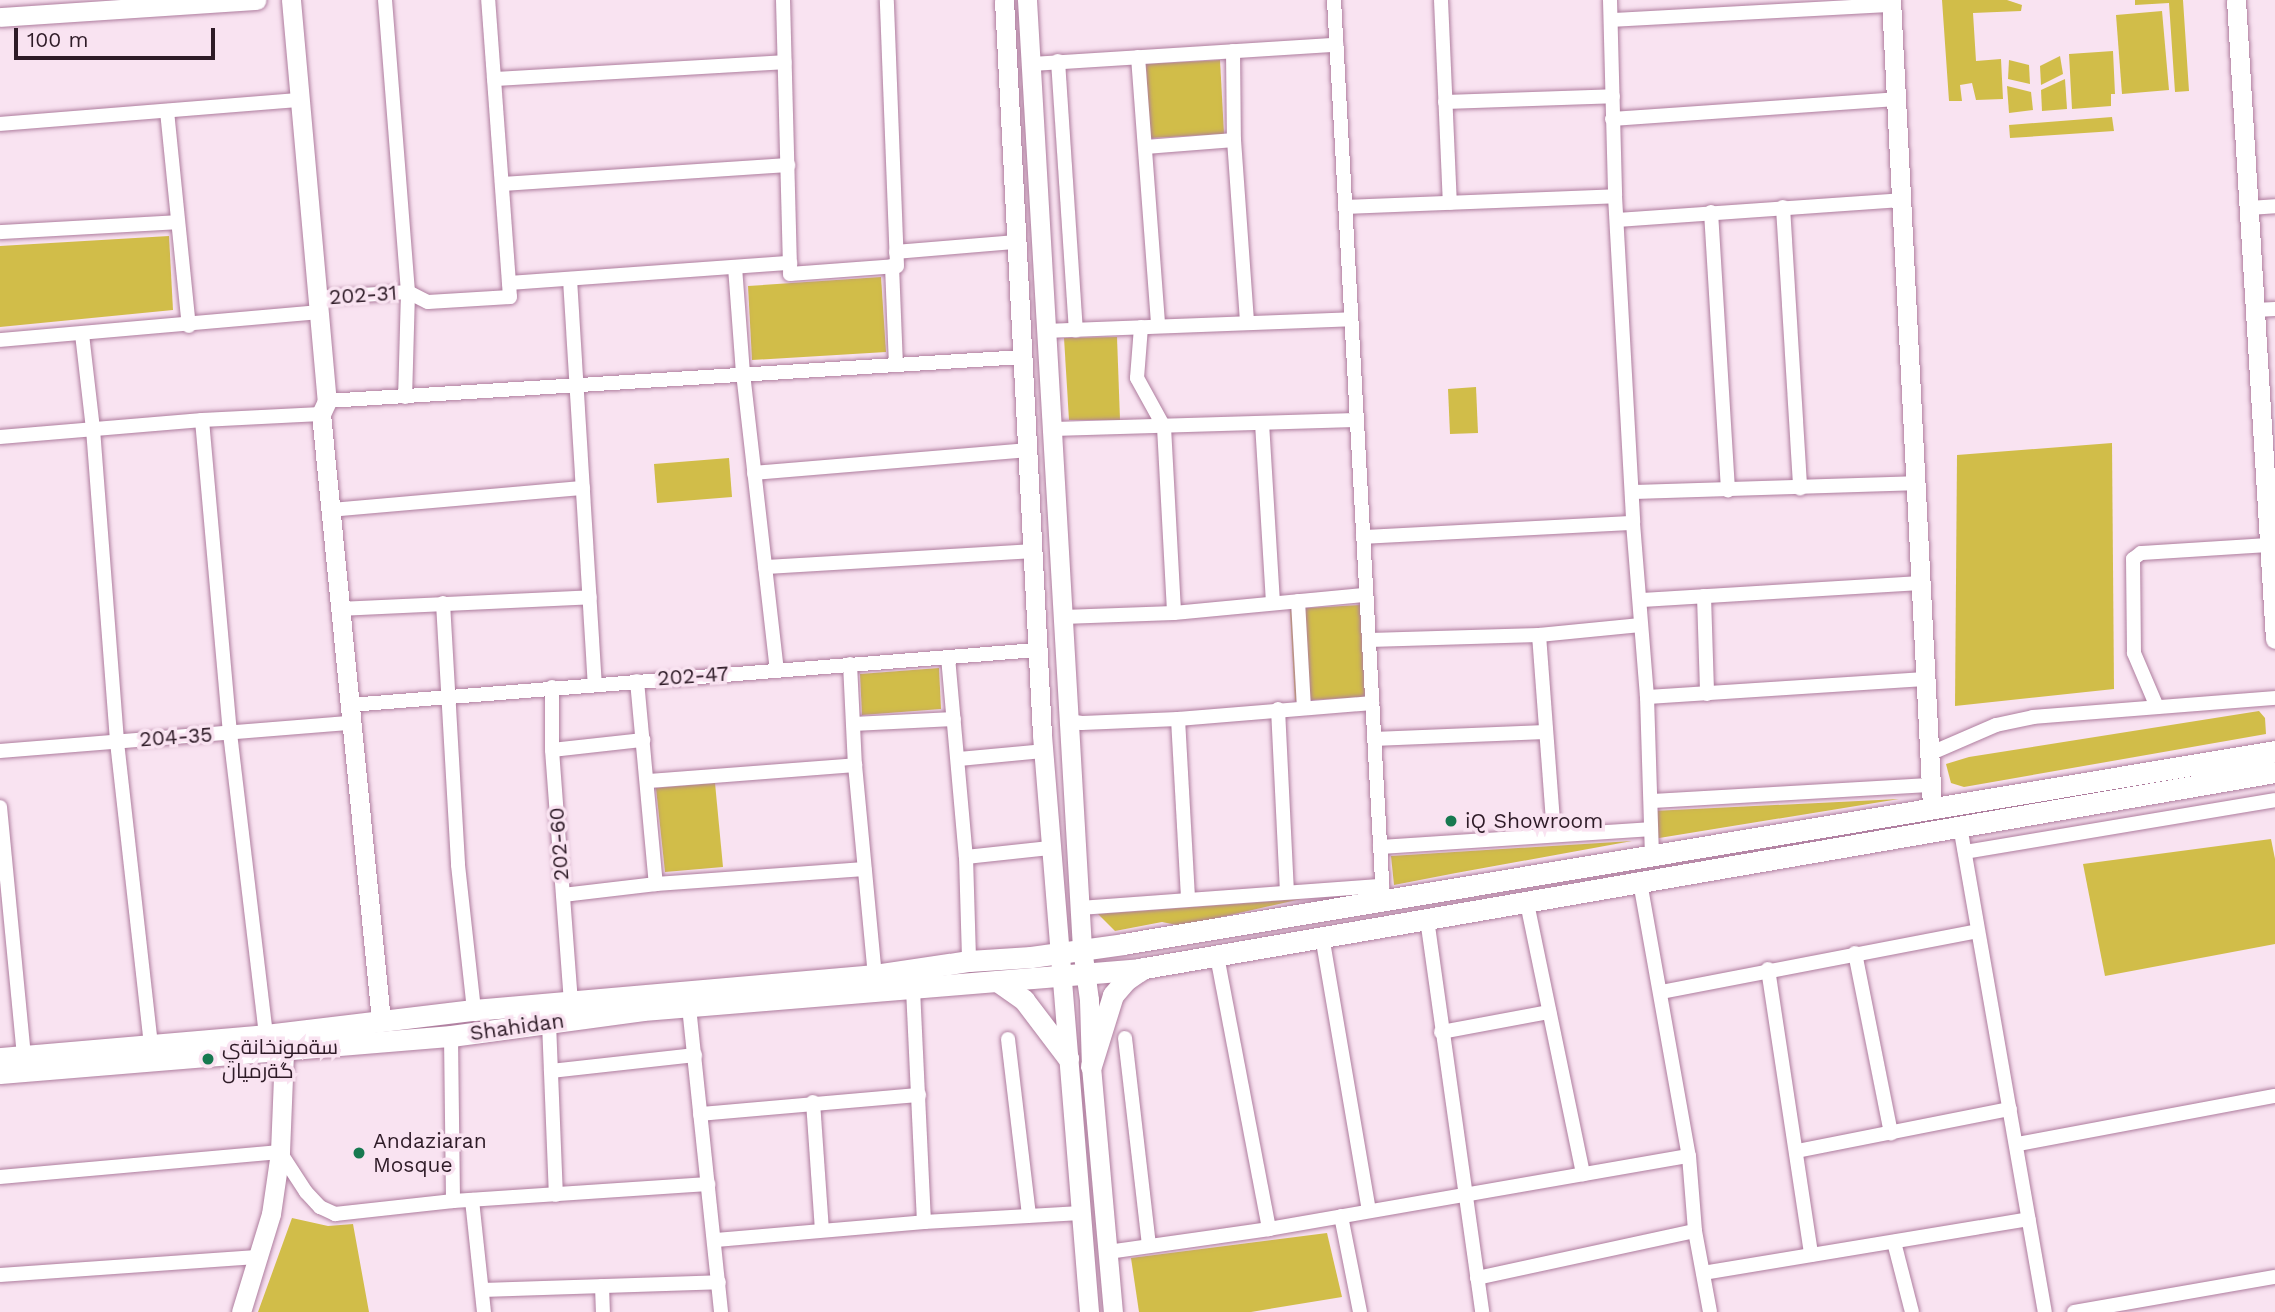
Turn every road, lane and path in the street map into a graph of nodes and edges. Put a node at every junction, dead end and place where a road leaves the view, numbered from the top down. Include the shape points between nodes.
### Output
1 (256, 0) edge
2 (291, 0) edge
3 (385, 0) edge
4 (488, 0) edge
5 (783, 0) edge
6 (887, 0) edge
7 (1003, 0) edge
8 (1027, 0) edge
9 (1334, 0) edge
10 (1441, 0) edge
11 (1610, 0) edge
12 (2236, 0) edge
13 (1891, 2) edge
14 (0, 17) edge
15 (1612, 20) junction
16 (1336, 45) junction
17 (1233, 51) junction
18 (1138, 57) junction
19 (1058, 61) junction
20 (785, 62) junction
21 (1031, 64) junction
22 (494, 79) junction
23 (1613, 96) junction
24 (1896, 99) junction
25 (300, 100) junction
26 (1445, 102) junction
27 (167, 111) junction
28 (1612, 120) junction
29 (0, 124) edge
30 (1234, 140) junction
31 (1146, 147) junction
32 (788, 165) junction
33 (502, 184) junction
34 (1615, 196) junction
35 (1901, 200) junction
36 (1450, 204) junction
37 (2275, 206) edge
38 (1783, 207) junction
39 (1345, 208) junction
40 (2249, 208) junction
41 (1711, 212) junction
42 (1617, 220) junction
43 (178, 222) junction
44 (0, 232) edge
45 (1016, 243) junction
46 (894, 259) junction
47 (790, 263) junction
48 (735, 267) junction
49 (1042, 269) junction
50 (1018, 272) junction
51 (570, 279) junction
52 (509, 283) junction
53 (408, 292) junction
54 (318, 305) junction
55 (2275, 309) edge
56 (2255, 310) junction
57 (1351, 319) junction
58 (1247, 322) junction
59 (1158, 325) junction
60 (189, 326) junction
61 (1141, 327) junction
62 (1076, 330) junction
63 (1045, 331) junction
64 (82, 334) junction
65 (0, 340) edge
66 (1023, 357) junction
67 (896, 364) junction
68 (743, 373) junction
69 (576, 385) junction
70 (405, 397) junction
71 (324, 408) junction
72 (2268, 418) edge
73 (202, 420) junction
74 (1357, 420) junction
75 (1262, 424) junction
76 (1164, 427) junction
77 (93, 429) junction
78 (1052, 429) junction
79 (0, 437) edge
80 (1028, 450) junction
81 (754, 473) junction
82 (1916, 483) junction
83 (583, 488) junction
84 (1800, 488) junction
85 (1728, 490) junction
86 (1633, 492) junction
87 (330, 510) junction
88 (1633, 523) junction
89 (1363, 537) junction
90 (2269, 545) junction
91 (1032, 551) junction
92 (765, 567) junction
93 (1921, 583) junction
94 (1366, 595) junction
95 (1704, 596) junction
96 (590, 597) junction
97 (1641, 600) junction
98 (1298, 601) junction
99 (1273, 602) junction
100 (443, 603) junction
101 (340, 609) junction
102 (1174, 613) junction
103 (1063, 617) junction
104 (1641, 625) junction
105 (1539, 635) junction
106 (2275, 639) edge
107 (1369, 640) junction
108 (1037, 650) junction
109 (948, 657) junction
110 (850, 664) junction
111 (776, 670) junction
112 (1926, 679) junction
113 (638, 681) junction
114 (595, 684) junction
115 (552, 687) junction
116 (1707, 694) junction
117 (450, 695) junction
118 (1647, 697) junction
119 (2275, 698) edge
120 (1372, 703) junction
121 (1304, 707) junction
122 (2157, 707) junction
123 (1278, 709) junction
124 (351, 714) junction
125 (954, 719) junction
126 (1178, 719) junction
127 (1068, 720) junction
128 (853, 724) junction
129 (1545, 732) junction
130 (230, 733) junction
131 (1374, 739) junction
132 (643, 740) junction
133 (117, 741) junction
134 (552, 750) junction
135 (0, 751) edge
136 (1043, 751) junction
137 (2275, 751) edge
138 (1929, 754) junction
139 (958, 759) junction
140 (855, 765) junction
141 (2136, 772) junction
142 (2275, 772) edge
143 (649, 781) junction
144 (2087, 781) junction
145 (1931, 785) junction
146 (2140, 794) junction
147 (2275, 800) edge
148 (1651, 802) junction
149 (2090, 803) junction
150 (0, 807) edge
151 (1932, 807) junction
152 (1961, 826) junction
153 (1649, 829) junction
154 (1554, 834) junction
155 (1380, 847) junction
156 (1050, 848) junction
157 (1965, 852) junction
158 (1652, 854) junction
159 (967, 857) junction
160 (864, 869) junction
161 (1640, 882) junction
162 (656, 884) junction
163 (1287, 891) junction
164 (1383, 892) junction
165 (563, 895) junction
166 (1188, 899) junction
167 (1527, 903) junction
168 (1080, 908) junction
169 (1427, 919) junction
170 (1977, 931) junction
171 (1322, 936) junction
172 (1082, 948) junction
173 (1059, 953) junction
174 (1855, 953) junction
175 (1217, 956) junction
176 (969, 961) junction
177 (1144, 968) junction
178 (1768, 969) junction
179 (1085, 972) junction
180 (875, 975) junction
181 (1060, 975) junction
182 (997, 981) junction
183 (913, 989) junction
184 (1661, 992) junction
185 (572, 1002) junction
186 (641, 1003) junction
187 (689, 1007) junction
188 (474, 1010) junction
189 (1549, 1012) junction
190 (381, 1021) junction
191 (549, 1023) junction
192 (1441, 1032) junction
193 (265, 1035) junction
194 (451, 1037) junction
195 (1125, 1038) dead end
196 (1009, 1039) dead end
197 (151, 1045) junction
198 (284, 1051) junction
199 (695, 1055) junction
200 (24, 1056) junction
201 (0, 1058) edge
202 (1068, 1058) junction
203 (1091, 1066) junction
204 (551, 1071) junction
205 (0, 1073) edge
206 (919, 1095) junction
207 (2275, 1096) edge
208 (813, 1102) junction
209 (2010, 1110) junction
210 (700, 1114) junction
211 (1891, 1133) junction
212 (2018, 1144) junction
213 (1797, 1151) junction
214 (280, 1152) junction
215 (1689, 1156) junction
216 (1583, 1174) junction
217 (0, 1177) edge
218 (708, 1184) junction
219 (556, 1195) junction
220 (1464, 1195) junction
221 (472, 1200) junction
222 (453, 1201) junction
223 (1369, 1211) junction
224 (1081, 1213) junction
225 (1029, 1214) junction
226 (1341, 1216) junction
227 (2029, 1219) junction
228 (924, 1222) junction
229 (1269, 1229) junction
230 (822, 1230) junction
231 (1695, 1231) junction
232 (716, 1240) junction
233 (1894, 1242) junction
234 (1149, 1247) junction
235 (1108, 1252) junction
236 (1811, 1255) junction
237 (260, 1257) junction
238 (1703, 1273) junction
239 (0, 1275) edge
240 (2275, 1277) edge
241 (1477, 1278) junction
242 (719, 1282) junction
243 (602, 1286) junction
244 (482, 1290) junction
245 (1355, 1311) edge
246 (241, 1312) edge
247 (484, 1312) edge
248 (603, 1312) edge
249 (720, 1312) edge
250 (1088, 1312) edge
251 (1113, 1312) edge
252 (1482, 1312) edge
253 (1710, 1312) edge
254 (1912, 1312) edge
255 (2045, 1312) edge
256 (2074, 1312) edge

1 - 14 street
2 - 25 street
3 - 53 street
4 - 22 street
5 - 20 street
6 - 46 street
7 - 45 street
8 - 21 street
9 - 16 street
10 - 26 street
11 - 15 street
12 - 40 street
13 - 15 street
13 - 24 street
15 - 23 street
16 - 17 street
16 - 39 street
17 - 18 street
17 - 30 street
18 - 19 street
18 - 31 street
19 - 21 street
19 - 62 street
20 - 22 street
20 - 32 street
21 - 49 street
22 - 33 street
23 - 26 street
23 - 28 street
24 - 28 street
24 - 35 street
25 - 27 street
25 - 54 street
26 - 36 street
27 - 29 street
27 - 43 street
28 - 34 street
30 - 31 street
30 - 58 street
31 - 59 street
32 - 33 street
32 - 47 street
33 - 52 street
34 - 36 street
34 - 42 street
35 - 38 street
35 - 82 street
36 - 39 street
37 - 40 street
38 - 41 street
38 - 84 street
39 - 57 street
40 - 56 street
41 - 42 street
41 - 85 street
42 - 86 street
43 - 44 street
43 - 60 street
45 - 46 street
45 - 50 street
46 - 47 street via 790,274
46 - 67 street
47 - 48 street
48 - 51 street
48 - 68 street
49 - 50 street
49 - 63 street
50 - 66 street
51 - 52 street
51 - 69 street
52 - 53 street, 202-31 via 510,297 428,302
53 - 54 street, 202-31
53 - 70 street
54 - 60 street, 202-31
54 - 71 street
55 - 56 street
56 - 72 street
57 - 58 street
57 - 74 street
58 - 59 street
59 - 61 street
60 - 64 street, 202-31
61 - 62 street
61 - 76 street via 1137,378
62 - 63 street
63 - 78 street
64 - 65 street, 202-31
64 - 77 street
66 - 67 street
66 - 80 street
67 - 68 street
68 - 69 street
68 - 81 street
69 - 70 street
69 - 83 street
70 - 71 street
71 - 73 street
71 - 87 street
72 - 90 street
73 - 77 street
73 - 130 street
74 - 75 street
74 - 89 street
75 - 76 street
75 - 99 street
76 - 78 street
76 - 102 street
77 - 79 street
77 - 133 street
78 - 103 street
80 - 81 street
80 - 91 street
81 - 92 street
82 - 84 street
82 - 93 street
83 - 87 street
83 - 96 street
84 - 85 street
85 - 86 street
86 - 88 street
87 - 101 street
88 - 89 street
88 - 97 street
89 - 94 street
90 - 106 street
90 - 122 street via 2141,553 2133,559 2134,653
91 - 92 street
91 - 108 street
92 - 111 street
93 - 95 street
93 - 112 street
94 - 98 street
94 - 107 street
95 - 97 street
95 - 116 street
96 - 100 street
96 - 114 street
97 - 104 street
98 - 99 street
98 - 121 street
99 - 102 street
100 - 101 street
100 - 117 street
101 - 124 street
102 - 103 street
103 - 127 street
104 - 105 street
104 - 118 street
105 - 107 street
105 - 129 street
107 - 120 street
108 - 109 street, 202-47
108 - 136 street
109 - 110 street, 202-47
109 - 125 street
110 - 111 street, 202-47
110 - 128 street
111 - 113 street, 202-47
112 - 116 street
112 - 138 street
113 - 114 street, 202-47
113 - 132 street
114 - 115 street, 202-47
115 - 117 street, 202-47
115 - 134 street, 202-60
116 - 118 street
117 - 124 street, 202-47
117 - 188 street via 458,865
118 - 148 street
119 - 122 street
120 - 121 street
120 - 131 street
121 - 123 street
122 - 138 street via 2033,717 1996,725
123 - 126 street
123 - 163 street
124 - 130 street, 204-35
124 - 190 street
125 - 128 street
125 - 139 street
126 - 127 street
126 - 166 street
127 - 168 street
128 - 140 street
129 - 131 street
129 - 154 street
130 - 133 street, 204-35
130 - 193 street
131 - 155 street
132 - 134 street
132 - 143 street
133 - 135 street, 204-35
133 - 197 street
134 - 165 street, 202-60
136 - 139 street
136 - 156 street
137 - 141 main road
138 - 145 street
139 - 159 street
140 - 143 street
140 - 160 street
141 - 144 main road
141 - 146 main road via 2132,782
142 - 146 main road, Shahidan
143 - 162 street
144 - 149 main road via 2094,794
144 - 151 main road
145 - 148 street
145 - 151 street
146 - 149 main road, Shahidan
147 - 157 street
148 - 153 street
149 - 152 main road, Shahidan
150 - 200 street
151 - 158 main road
152 - 157 street
152 - 161 main road, Shahidan
153 - 154 street
153 - 158 street
154 - 155 street
155 - 164 street
156 - 159 street
156 - 173 street
157 - 170 street
158 - 164 main road
159 - 176 street
160 - 162 street
160 - 180 street
161 - 167 main road, Shahidan
161 - 184 street
162 - 165 street
163 - 164 street
163 - 166 street
164 - 172 main road via 1123,944
165 - 185 street, 202-60
166 - 168 street
167 - 169 main road, Shahidan
167 - 189 street
168 - 172 street
169 - 171 main road, Shahidan
169 - 192 street
170 - 174 street
170 - 209 street
171 - 175 main road, Shahidan
171 - 223 street
172 - 173 main road
172 - 179 street
173 - 176 main road
173 - 181 street
174 - 178 street
174 - 211 street
175 - 177 main road, Shahidan
175 - 229 street
176 - 180 main road
177 - 179 main road, Shahidan
177 - 203 main road via 1114,995
178 - 184 street
178 - 213 street
179 - 181 main road, Shahidan
179 - 203 street
180 - 186 main road
181 - 182 main road, Shahidan
181 - 202 street
182 - 183 main road, Shahidan
182 - 202 main road via 1024,1000
183 - 187 main road, Shahidan
183 - 206 street
184 - 215 street
185 - 186 main road
185 - 188 main road
186 - 187 main road, Shahidan
186 - 191 main road, Shahidan
187 - 199 street
188 - 190 main road
189 - 192 street
189 - 216 street
190 - 193 main road
191 - 194 main road, Shahidan
191 - 204 street
192 - 220 street
193 - 197 main road
194 - 198 main road, Shahidan
194 - 222 street
195 - 234 street
196 - 225 street
197 - 200 main road
198 - 205 main road, Shahidan
198 - 214 street
199 - 204 street
199 - 210 street
200 - 201 main road
202 - 224 street
203 - 235 street
204 - 219 street
206 - 208 street
206 - 228 street
207 - 212 street
208 - 210 street
208 - 230 street
209 - 211 street
209 - 212 street
210 - 218 street
211 - 213 street
212 - 227 street
213 - 236 street
214 - 217 street
214 - 222 street via 306,1192 335,1214
214 - 237 street
215 - 216 street
215 - 231 street
216 - 220 street
218 - 219 street
218 - 232 street
219 - 221 street
220 - 223 street
220 - 241 street
221 - 222 street
221 - 244 street
223 - 226 street
224 - 225 street
224 - 250 street
225 - 228 street
226 - 229 street
226 - 245 street
227 - 233 street
227 - 255 street
228 - 230 street
229 - 234 street
230 - 232 street
231 - 238 street
231 - 241 street
232 - 242 street
233 - 236 street
233 - 254 street
234 - 235 street
235 - 251 street
236 - 238 street
237 - 239 street
237 - 246 street
238 - 253 street
240 - 256 street
241 - 252 street
242 - 243 street
242 - 249 street
243 - 244 street
243 - 248 street
244 - 247 street

